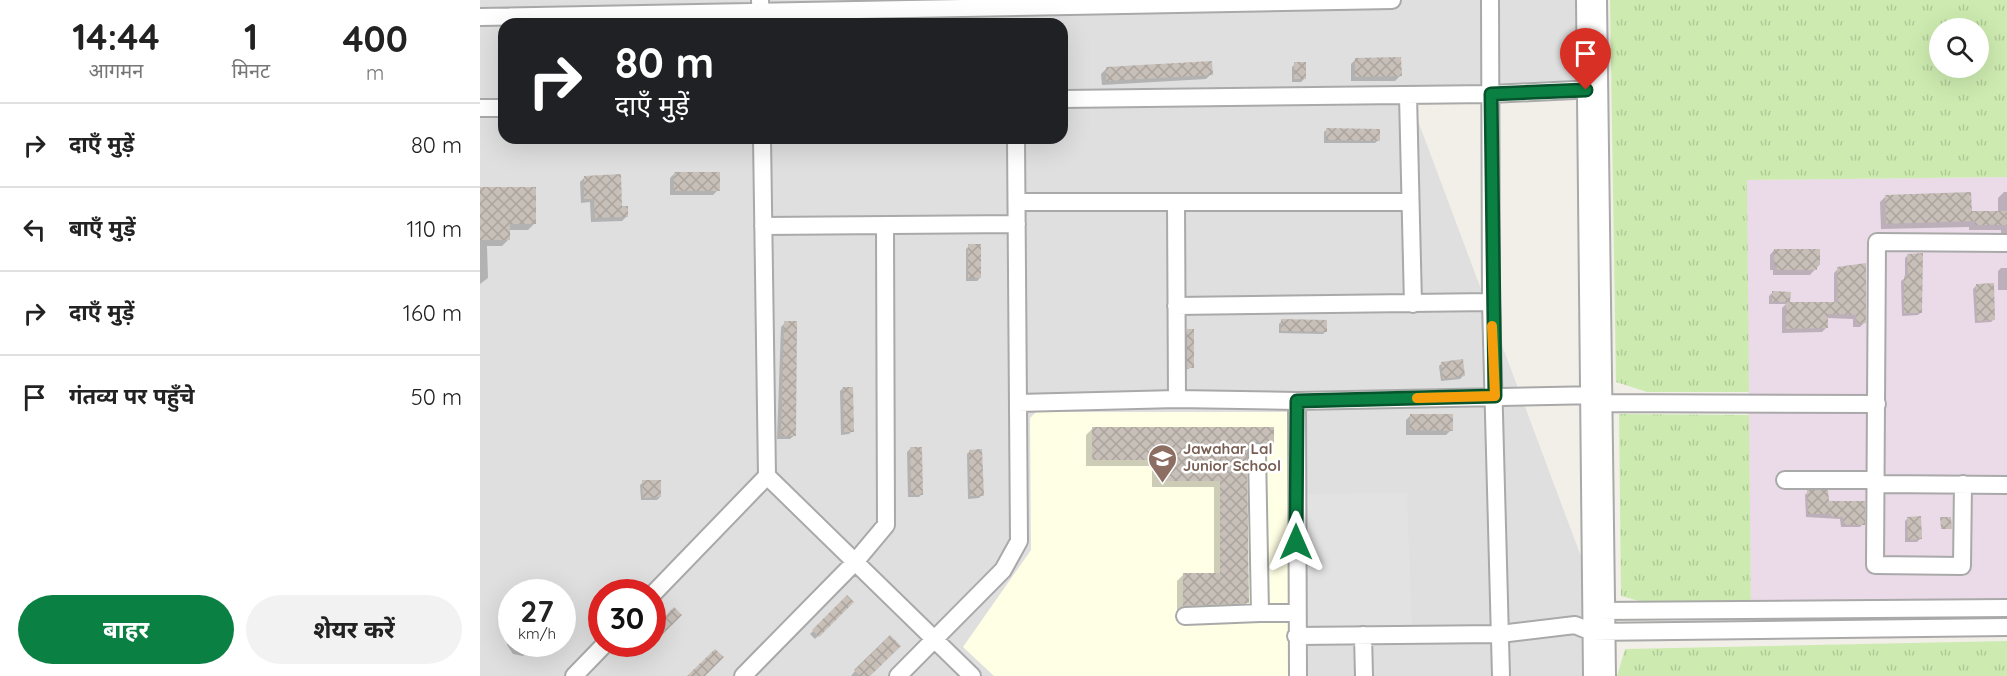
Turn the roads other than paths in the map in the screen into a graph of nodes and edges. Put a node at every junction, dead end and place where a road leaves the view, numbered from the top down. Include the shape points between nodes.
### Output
1 (1392, 0) edge
2 (1490, 0) edge
3 (1585, 0) edge
4 (1598, 0) edge
5 (1103, 3) edge
6 (892, 5) edge
7 (604, 7) edge
8 (1016, 10) edge
9 (760, 12) edge
10 (480, 17) edge
11 (1592, 90) junction
12 (1491, 94) junction
13 (1408, 95) junction
14 (1068, 99) edge
15 (480, 108) edge
16 (498, 108) edge
17 (762, 144) edge
18 (1016, 144) edge
19 (1017, 202) junction
20 (1176, 202) junction
21 (1410, 202) junction
22 (1017, 224) junction
23 (763, 226) junction
24 (885, 226) junction
25 (2007, 243) edge
26 (1491, 302) junction
27 (1413, 304) junction
28 (1176, 306) junction
29 (1495, 396) junction
30 (1177, 399) junction
31 (1596, 399) junction
32 (1297, 401) junction
33 (1018, 403) junction
34 (1876, 404) junction
35 (1257, 452) dead end
36 (767, 477) junction
37 (1785, 480) dead end
38 (1877, 482) junction
39 (1963, 484) junction
40 (2007, 485) edge
41 (855, 562) junction
42 (666, 581) edge
43 (2007, 608) edge
44 (1598, 611) junction
45 (1260, 613) junction
46 (1296, 613) junction
47 (1185, 616) dead end
48 (1575, 625) junction
49 (2007, 627) edge
50 (1599, 631) junction
51 (1500, 634) junction
52 (1363, 635) junction
53 (1296, 636) junction
54 (934, 639) junction
55 (592, 657) edge
56 (574, 676) edge
57 (743, 676) edge
58 (898, 676) edge
59 (972, 676) edge
60 (1298, 676) edge
61 (1364, 676) edge
62 (1501, 676) edge
63 (1592, 676) edge
64 (1606, 676) edge

1 - 5 street
2 - 12 street
3 - 11 street
4 - 11 street
5 - 8 street
6 - 8 street
6 - 9 street
7 - 9 street
7 - 10 street
11 - 12 street
11 - 31 street
12 - 13 street
12 - 26 street
13 - 14 street
13 - 21 street
15 - 16 street
17 - 23 street
18 - 19 street
19 - 20 street
19 - 22 street
20 - 21 street
20 - 28 street
21 - 27 street
22 - 24 street
22 - 33 street
23 - 24 street
23 - 36 street
24 - 41 street via 886,525
25 - 34 street via 1877,242
26 - 27 street
26 - 29 street
27 - 28 street
28 - 30 street
29 - 31 street
29 - 32 street
29 - 51 street
30 - 32 street
30 - 33 street
31 - 34 street
31 - 44 street
32 - 46 street
33 - 54 street via 1019,541 1003,570
34 - 38 street
35 - 45 street
36 - 41 street
36 - 42 street
37 - 38 street
38 - 39 street
38 - 39 street via 1875,565 1962,566
39 - 40 street
41 - 54 street
41 - 57 street
43 - 44 street
44 - 48 street
44 - 50 street
45 - 46 street
45 - 47 street
46 - 53 street
48 - 50 street
48 - 51 street
49 - 50 street
50 - 63 street
50 - 64 street
51 - 52 street
51 - 62 street
52 - 53 street
52 - 61 street
53 - 60 street
54 - 58 street
54 - 59 street
55 - 56 street

